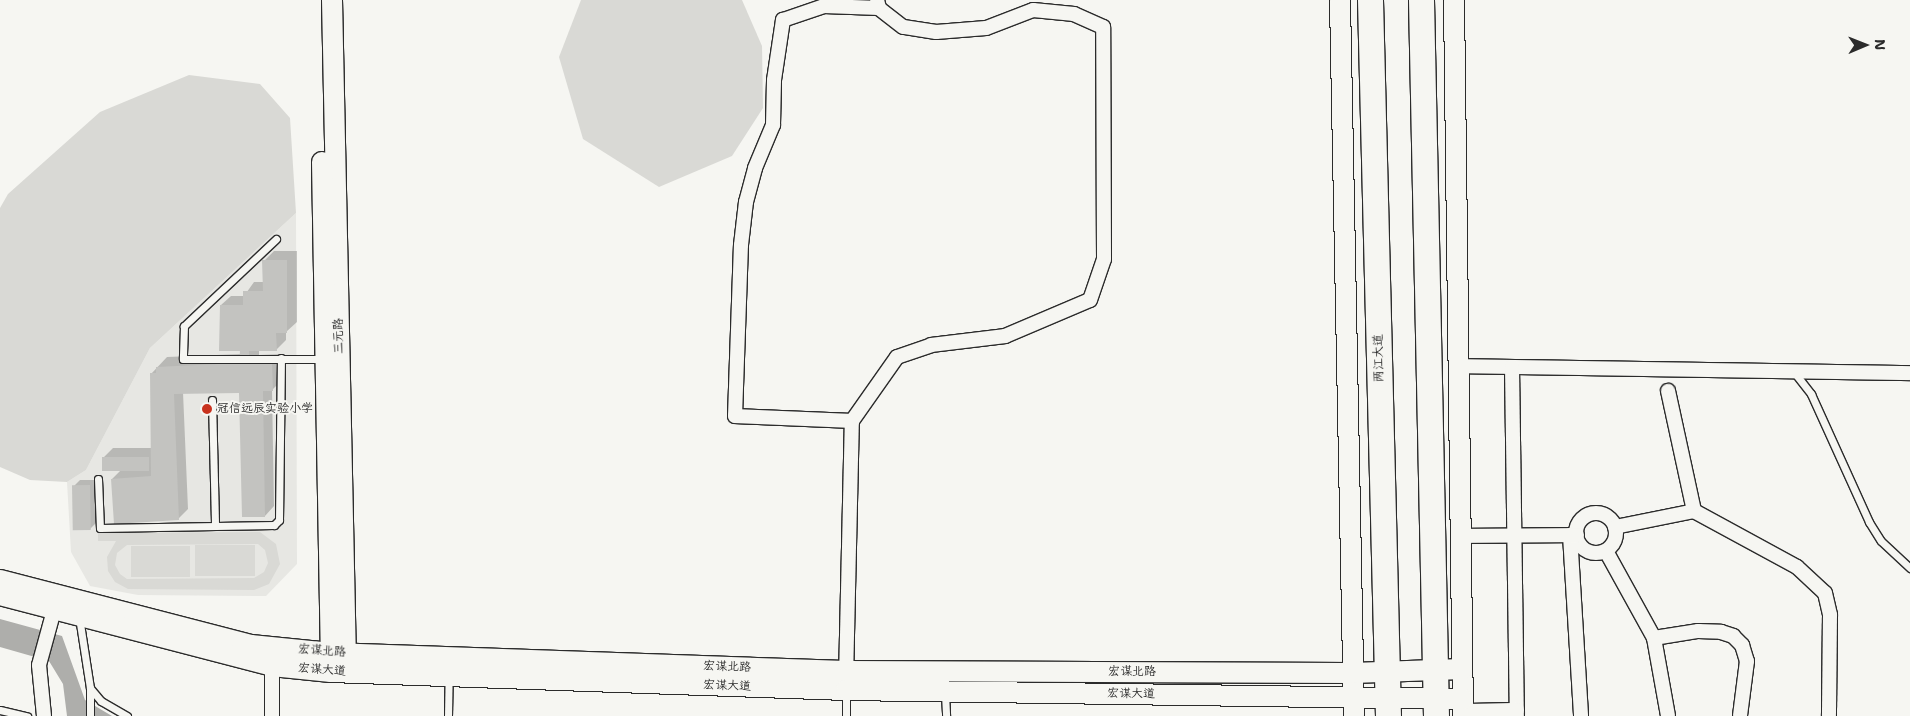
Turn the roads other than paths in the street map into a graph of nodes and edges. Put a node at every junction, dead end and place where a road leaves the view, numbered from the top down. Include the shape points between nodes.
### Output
1 (320, 0) edge
2 (332, 0) edge
3 (1340, 0) edge
4 (1370, 0) edge
5 (1421, 0) edge
6 (1454, 0) edge
7 (878, 4) edge
8 (276, 239) dead end
9 (281, 358) junction
10 (324, 359) junction
11 (1458, 366) junction
12 (1512, 367) junction
13 (1794, 372) junction
14 (1910, 373) edge
15 (1668, 391) dead end
16 (212, 400) dead end
17 (852, 421) junction
18 (98, 479) dead end
19 (1694, 511) junction
20 (215, 526) junction
21 (1615, 527) junction
22 (1514, 535) junction
23 (1574, 535) junction
24 (1460, 536) junction
25 (1606, 550) junction
26 (1910, 568) edge
27 (0, 580) edge
28 (0, 595) edge
29 (51, 616) junction
30 (79, 617) junction
31 (1654, 638) junction
32 (339, 662) junction
33 (272, 666) junction
34 (1462, 669) junction
35 (1435, 670) junction
36 (1387, 671) junction
37 (1353, 673) junction
38 (449, 676) junction
39 (846, 680) junction
40 (90, 688) junction
41 (945, 691) junction
42 (1354, 707) edge
43 (1387, 707) edge
44 (1435, 707) edge
45 (1463, 708) edge
46 (0, 710) edge
47 (1517, 713) edge
48 (27, 716) edge
49 (44, 716) edge
50 (90, 716) edge
51 (126, 716) edge
52 (272, 716) edge
53 (448, 716) edge
54 (846, 716) edge
55 (946, 716) edge
56 (1581, 716) edge
57 (1668, 716) edge
58 (1740, 716) edge
59 (1829, 716) edge

1 - 10 main road, 三元路
2 - 32 main road, 三元路
3 - 37 main road
4 - 36 highway, 两江大道
5 - 35 highway
6 - 11 main road
7 - 17 street via 824,6 783,20 774,80 773,125 753,176 741,245 735,416
7 - 17 street via 903,26 936,32 986,28 1033,10 1074,14 1103,27 1104,259 1090,300 1005,336 931,345 898,357
8 - 9 lane via 184,326 182,359
9 - 10 lane
9 - 20 lane via 279,520 274,525
10 - 32 main road, 三元路
11 - 12 street
11 - 24 main road
12 - 13 street
12 - 22 street
13 - 14 street
13 - 26 lane via 1810,394 1869,522 1881,541
15 - 19 street
16 - 20 lane
17 - 39 street
18 - 20 lane via 100,528
19 - 21 street
19 - 59 street via 1797,567 1825,593 1830,615
21 - 23 street via 1607,516 1594,514 1582,520
21 - 25 street via 1615,541
22 - 23 street
22 - 24 street
22 - 47 street
23 - 25 street via 1588,552
23 - 56 street
24 - 34 main road
25 - 31 street
27 - 32 main road, 宏谋北路 via 251,645
28 - 29 main road, 宏谋大道
29 - 30 main road, 宏谋大道
29 - 49 street via 39,665
30 - 33 main road, 宏谋大道
30 - 40 lane
31 - 57 street
31 - 58 street via 1714,631 1733,636 1742,645 1747,661
32 - 33 main road, 宏谋大道
32 - 38 main road, 宏谋大道
32 - 39 main road, 宏谋北路
33 - 52 street
34 - 35 main road, 宏谋北路
34 - 45 main road
35 - 36 main road, 宏谋北路
35 - 44 highway
36 - 37 main road, 宏谋北路
36 - 43 highway, 两江大道
37 - 39 main road, 宏谋北路
37 - 42 main road
38 - 39 main road, 宏谋大道
38 - 53 lane
39 - 41 main road, 宏谋大道
39 - 54 lane
40 - 50 lane
40 - 51 lane via 101,701
41 - 42 main road, 宏谋大道
41 - 55 lane
42 - 43 main road, 宏谋大道
43 - 44 main road, 宏谋大道
44 - 45 main road, 宏谋大道
45 - 47 street
46 - 48 lane

